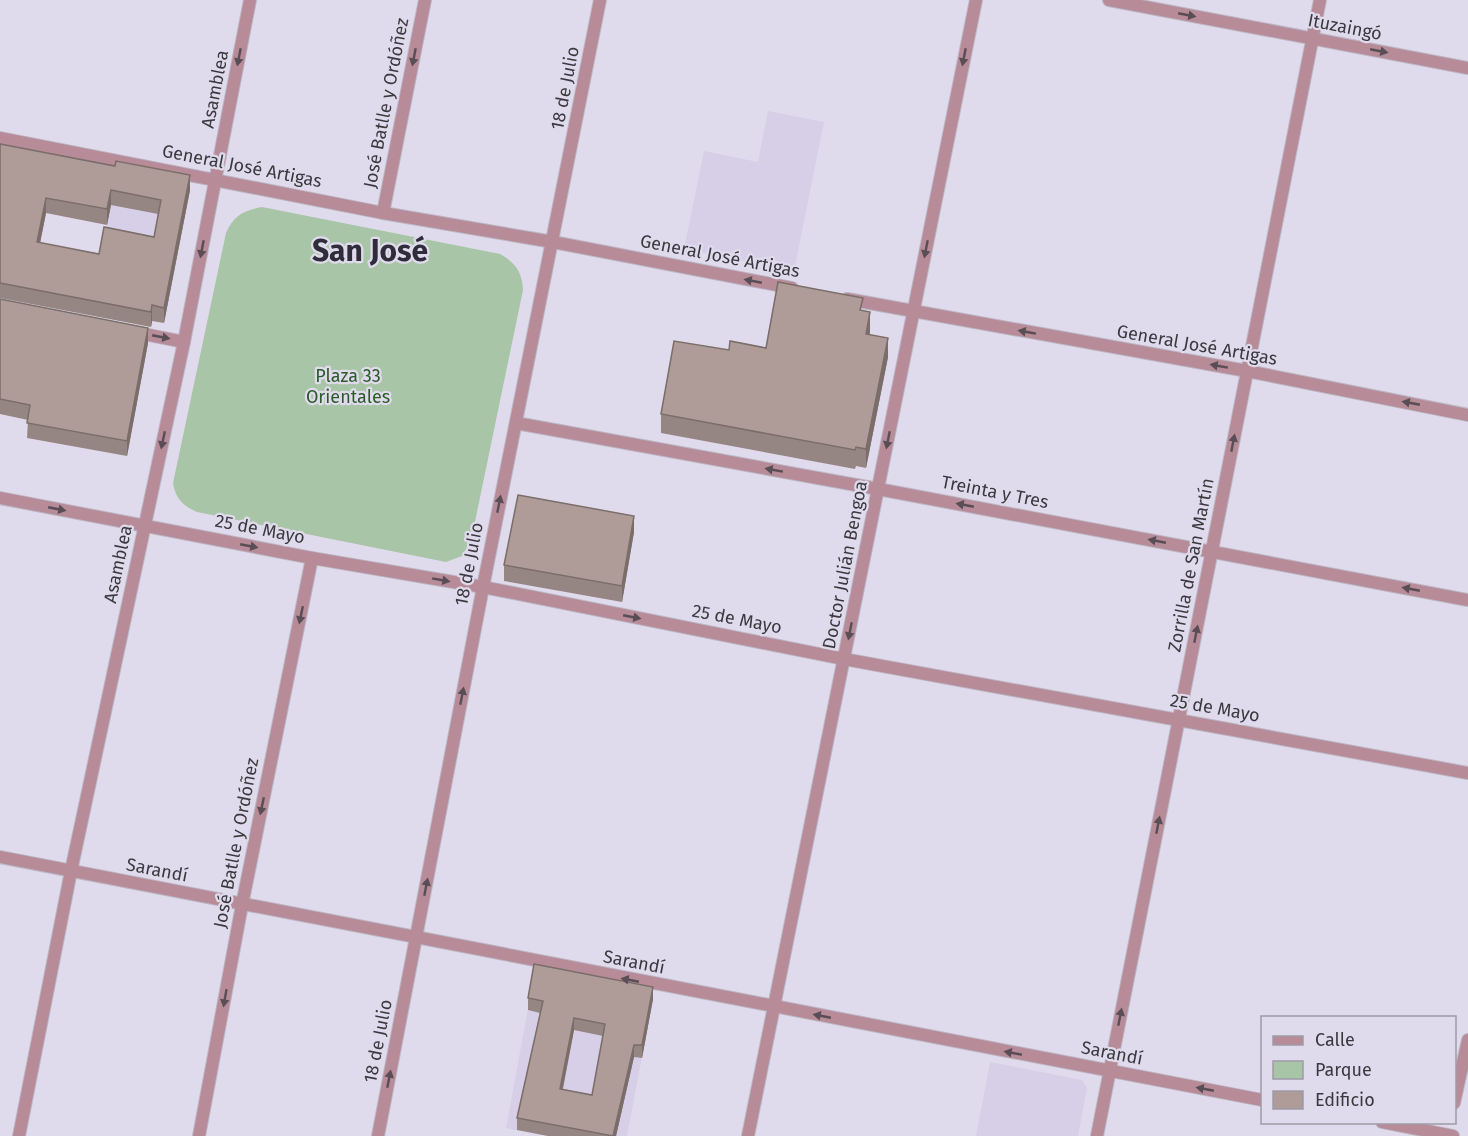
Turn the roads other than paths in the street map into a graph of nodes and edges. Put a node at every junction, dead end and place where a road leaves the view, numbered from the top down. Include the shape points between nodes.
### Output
1 (250, 0) edge
2 (425, 0) edge
3 (600, 0) edge
4 (976, 0) edge
5 (1109, 0) edge
6 (1320, 0) edge
7 (1312, 39) junction
8 (1468, 68) edge
9 (0, 138) edge
10 (216, 179) junction
11 (383, 213) junction
12 (553, 242) junction
13 (809, 292) edge
14 (832, 296) edge
15 (913, 312) junction
16 (126, 331) edge
17 (184, 342) junction
18 (1247, 371) junction
19 (1468, 415) edge
20 (516, 423) junction
21 (878, 489) junction
22 (0, 498) edge
23 (144, 526) junction
24 (1212, 551) junction
25 (312, 558) junction
26 (483, 587) junction
27 (1468, 600) edge
28 (844, 659) junction
29 (1179, 719) junction
30 (1468, 773) edge
31 (0, 857) edge
32 (71, 871) junction
33 (242, 905) junction
34 (417, 939) junction
35 (774, 1007) junction
36 (1468, 1040) edge
37 (1109, 1071) junction
38 (1456, 1098) edge
39 (1261, 1100) edge
40 (1396, 1124) edge
41 (1450, 1132) edge
42 (19, 1136) edge
43 (199, 1136) edge
44 (378, 1136) edge
45 (748, 1136) edge
46 (1097, 1136) edge

1 -> 10 street, Asamblea
2 -> 11 street, José Batlle y Ordóñez
3 - 12 street, 18 de Julio
4 -> 15 street, Doctor Julián Bengoa
5 -> 7 street, Ituzaingó
6 - 7 street, Zorrilla de San Martín
7 -> 8 street, Ituzaingó
7 - 18 street, Zorrilla de San Martín
9 - 10 street, General José Artigas
10 - 11 street, General José Artigas
10 -> 17 street, Asamblea
11 - 12 street, General José Artigas
13 -> 12 street, General José Artigas
12 - 20 street, 18 de Julio
14 - 15 street, General José Artigas
18 -> 15 street, General José Artigas
15 -> 21 street, Doctor Julián Bengoa
16 -> 17 street
17 -> 23 street, Asamblea
19 -> 18 street, General José Artigas
24 -> 18 street, Zorrilla de San Martín
21 -> 20 street, Treinta y Tres
26 -> 20 street, 18 de Julio
24 -> 21 street, Treinta y Tres
21 -> 28 street, Doctor Julián Bengoa
22 -> 23 street, 25 de Mayo
23 -> 25 street, 25 de Mayo
23 - 32 street, Asamblea
27 -> 24 street, Treinta y Tres
29 -> 24 street, Zorrilla de San Martín
25 -> 26 street, 25 de Mayo
25 -> 33 street, José Batlle y Ordóñez
26 -> 28 street, 25 de Mayo
34 -> 26 street, 18 de Julio
28 - 29 street, 25 de Mayo
28 - 35 street, Doctor Julián Bengoa
29 - 30 street, 25 de Mayo
37 -> 29 street, Zorrilla de San Martín
31 - 32 street, Sarandí
32 - 33 street, Sarandí
32 - 42 street, Asamblea
33 - 34 street, Sarandí
33 -> 43 street, José Batlle y Ordóñez
35 -> 34 street, Sarandí
44 -> 34 street, 18 de Julio
37 -> 35 street, Sarandí
35 - 45 street, Doctor Julián Bengoa
36 - 38 street
39 -> 37 street, Sarandí
37 - 46 street, Zorrilla de San Martín
40 - 41 street

